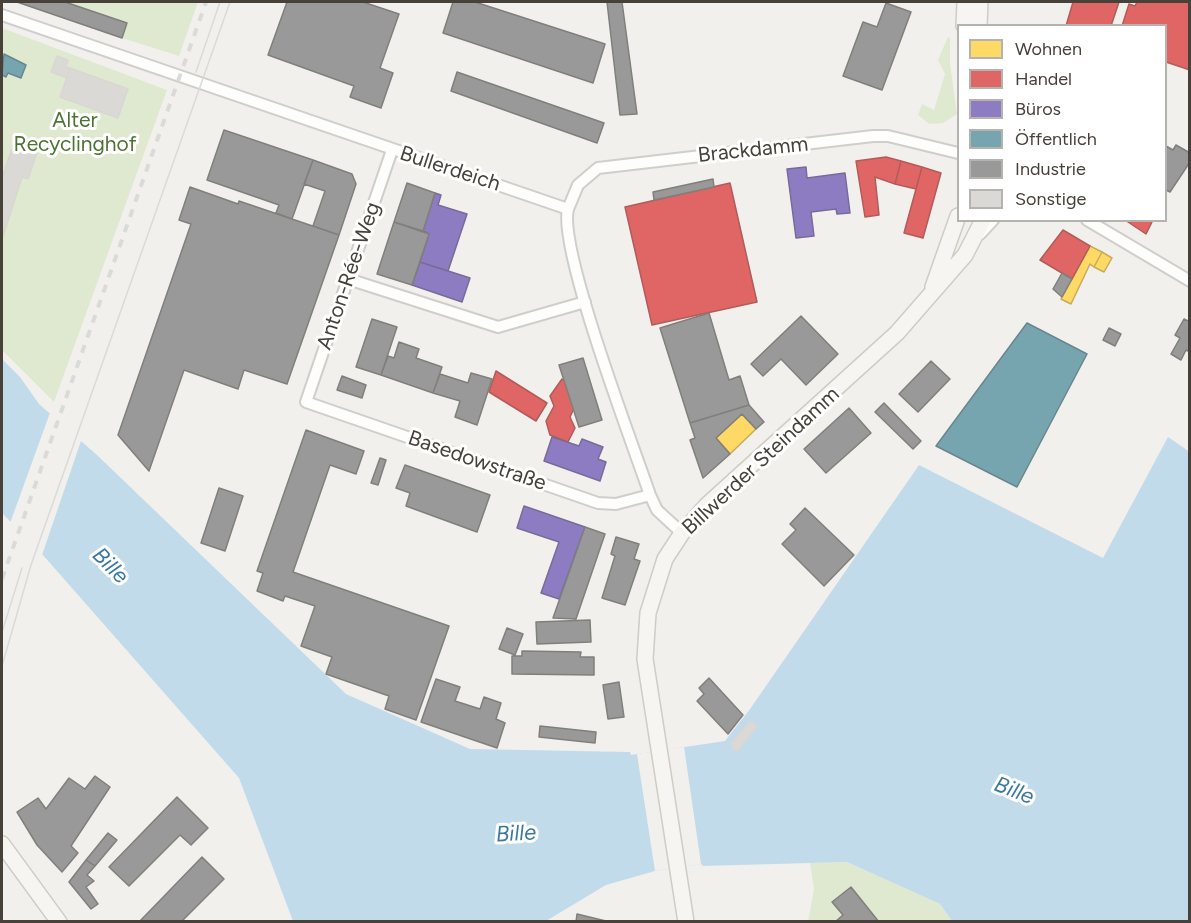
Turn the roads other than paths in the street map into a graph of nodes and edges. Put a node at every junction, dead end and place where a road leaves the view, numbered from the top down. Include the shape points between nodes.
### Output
1 (965, 2) edge
2 (980, 2) edge
3 (2, 15) edge
4 (964, 24) edge
5 (979, 24) edge
6 (392, 150) junction
7 (957, 153) edge
8 (568, 209) junction
9 (957, 219) edge
10 (982, 222) edge
11 (991, 222) edge
12 (1091, 222) edge
13 (974, 241) junction
14 (348, 279) junction
15 (1190, 281) edge
16 (930, 296) junction
17 (585, 302) junction
18 (306, 402) joint
19 (650, 495) junction
20 (682, 533) junction
21 (2, 844) edge
22 (59, 921) edge
23 (686, 921) edge

1 - 4 main road
2 - 5 main road
3 - 6 street, Bullerdeich
6 - 8 street, Bullerdeich
6 - 14 street, Anton-Rée-Weg
7 - 8 street, Brackdamm via 873,136 598,168 578,185
8 - 17 street via 566,225
9 - 16 main road, Billwerder Steindamm
10 - 13 main road, Billwerder Steindamm
11 - 13 street
12 - 15 street
13 - 16 main road, Billwerder Steindamm
14 - 17 street via 498,327
14 - 18 street, Anton-Rée-Weg
16 - 20 main road, Billwerder Steindamm via 870,360
17 - 19 street
18 - 19 street, Basedowstraße via 598,503 616,504
19 - 20 street via 657,510
20 - 23 main road, Billwerder Steindamm via 665,559 648,613 645,660
21 - 22 main road

